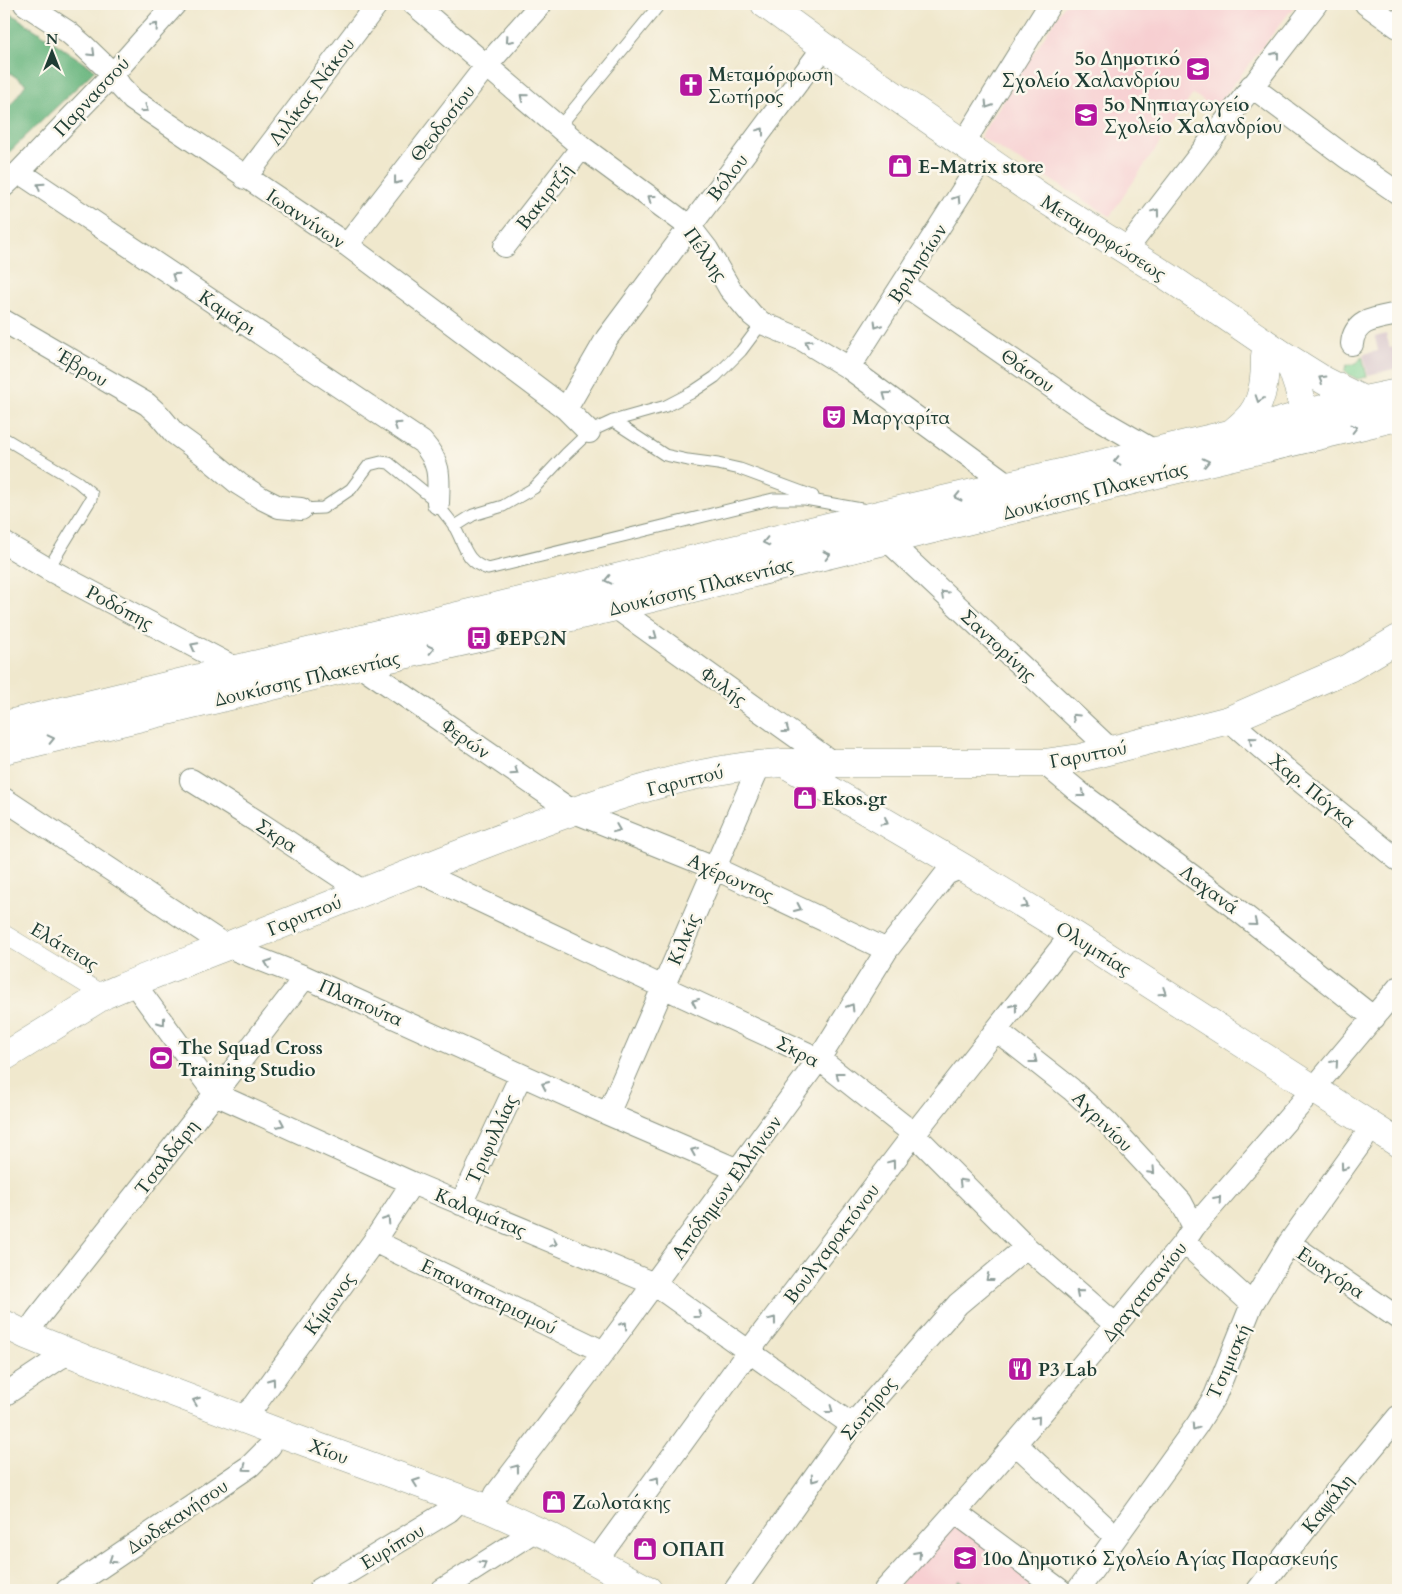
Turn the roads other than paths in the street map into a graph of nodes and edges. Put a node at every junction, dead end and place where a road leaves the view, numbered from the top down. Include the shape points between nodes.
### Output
1 (25, 4) edge
2 (175, 4) edge
3 (376, 4) edge
4 (414, 4) edge
5 (541, 4) edge
6 (660, 4) edge
7 (766, 4) edge
8 (1050, 4) edge
9 (1316, 4) edge
10 (1366, 4) edge
11 (1398, 27) edge
12 (824, 47) junction
13 (486, 66) junction
14 (113, 74) junction
15 (1251, 86) junction
16 (559, 127) junction
17 (582, 147) junction
18 (974, 151) junction
19 (245, 178) junction
20 (11, 179) edge
21 (1398, 194) edge
22 (690, 227) junction
23 (347, 245) junction
24 (505, 246) dead end
25 (1126, 250) junction
26 (903, 284) junction
27 (1398, 314) edge
28 (4, 321) edge
29 (762, 323) junction
30 (1352, 344) dead end
31 (1271, 354) junction
32 (849, 368) junction
33 (1398, 393) edge
34 (1365, 401) junction
35 (566, 409) junction
36 (1398, 417) edge
37 (613, 421) junction
38 (1298, 429) junction
39 (589, 432) junction
40 (1232, 433) junction
41 (4, 438) edge
42 (1156, 452) junction
43 (1010, 486) junction
44 (438, 503) junction
45 (832, 503) junction
46 (301, 509) joint
47 (886, 513) junction
48 (454, 527) junction
49 (887, 540) junction
50 (4, 543) edge
51 (48, 569) junction
52 (615, 607) junction
53 (1398, 639) edge
54 (360, 665) junction
55 (237, 669) junction
56 (1229, 720) junction
57 (4, 725) edge
58 (4, 750) edge
59 (1111, 750) junction
60 (771, 763) junction
61 (834, 764) junction
62 (1044, 764) junction
63 (191, 780) dead end
64 (4, 799) edge
65 (572, 811) junction
66 (1398, 860) edge
67 (962, 867) junction
68 (714, 868) junction
69 (417, 870) junction
70 (362, 891) junction
71 (4, 934) edge
72 (1077, 937) junction
73 (226, 946) junction
74 (887, 950) junction
75 (304, 977) junction
76 (133, 982) junction
77 (662, 987) junction
78 (1398, 988) edge
79 (104, 995) junction
80 (1374, 1018) junction
81 (996, 1030) junction
82 (4, 1056) edge
83 (819, 1059) junction
84 (521, 1075) junction
85 (1314, 1088) junction
86 (215, 1094) junction
87 (608, 1114) junction
88 (1374, 1129) junction
89 (914, 1134) junction
90 (1398, 1143) edge
91 (738, 1170) junction
92 (412, 1183) junction
93 (461, 1204) junction
94 (1189, 1235) junction
95 (374, 1241) junction
96 (1289, 1243) junction
97 (1026, 1247) junction
98 (654, 1284) junction
99 (1252, 1304) junction
100 (1398, 1318) edge
101 (1116, 1325) junction
102 (15, 1330) edge
103 (749, 1351) junction
104 (604, 1352) junction
105 (70, 1353) junction
106 (4, 1395) edge
107 (1398, 1417) edge
108 (241, 1418) junction
109 (852, 1425) junction
110 (275, 1430) junction
111 (1016, 1444) junction
112 (462, 1498) junction
113 (489, 1509) junction
114 (956, 1513) junction
115 (536, 1530) junction
116 (1116, 1537) junction
117 (596, 1561) junction
118 (67, 1590) edge
119 (319, 1590) edge
120 (442, 1590) edge
121 (648, 1590) edge
122 (735, 1590) edge
123 (885, 1590) edge
124 (1060, 1590) edge
125 (1078, 1590) edge
126 (1258, 1590) edge

1 -> 14 street, Ιωαννίνων via 68,32
14 -> 2 street, Παρνασσού
3 - 19 street, Λιλίκας Νάκου
4 - 13 street, Πέλλης
5 -> 13 street, Θεοδοσίου
6 - 16 lane
7 - 12 street, Μεταμορφώσεως
8 -> 18 street, Βριλησίων
15 -> 9 street
10 - 11 street
12 - 18 street, Μεταμορφώσεως
22 -> 12 street, Βόλου
16 -> 13 street, Πέλλης
13 -> 23 street, Θεοδοσίου
14 -> 19 street, Ιωαννίνων via 133,100
14 - 20 street, Παρνασσού
15 - 21 street
25 -> 15 street
16 - 17 street, Πέλλης
22 -> 17 street, Πέλλης
17 - 24 street, Βακιρτζή
18 - 25 street, Μεταμορφώσεως
26 -> 18 street, Βριλησίων
19 - 23 street, Ιωαννίνων
44 -> 20 street, Καμάρι via 439,472 433,456 422,442
22 - 29 street, Πέλλης via 708,249 730,289
22 - 35 street, Βόλου via 606,338
23 - 35 street, Ιωαννίνων
25 - 31 street, Μεταμορφώσεως via 1247,331
26 -> 32 street, Βριλησίων
26 - 42 street, Θάσου via 1092,415
27 - 30 street via 1357,328
28 - 46 street, Έβρου via 147,404 174,433 261,498 279,507
32 -> 29 street, Πέλλης via 803,340
29 - 37 lane via 741,351 714,377 691,393 666,406
34 -> 31 street
31 - 38 street, Μεταμορφώσεως via 1276,377
31 -> 40 street via 1256,409
43 -> 32 street, Πέλλης
33 - 34 street, Δουκίσσης Πλακεντίας
34 - 38 street, Δουκίσσης Πλακεντίας via 1326,408
35 - 39 street, Ιωαννίνων
38 -> 36 street, Δουκίσσης Πλακεντίας
37 - 39 lane
37 - 45 lane via 665,455 740,469
38 - 40 street, Δουκίσσης Πλακεντίας
49 -> 38 street, Δουκίσσης Πλακεντίας
39 - 48 lane via 534,488 503,506 473,515
40 - 42 street, Δουκίσσης Πλακεντίας
41 - 51 lane via 78,482 92,494
42 -> 43 street, Δουκίσσης Πλακεντίας
43 -> 47 street, Δουκίσσης Πλακεντίας
44 - 46 lane via 389,464 381,462 370,465 351,490 323,508
44 - 48 lane
45 - 47 lane
45 - 48 lane via 773,499 488,569 477,566 469,557
47 -> 55 street, Δουκίσσης Πλακεντίας
52 -> 49 street, Δουκίσσης Πλακεντίας
59 -> 49 street, Σαντορίνης
50 - 51 street, Ροδόπης
55 -> 51 street, Ροδόπης
54 -> 52 street, Δουκίσσης Πλακεντίας
52 -> 61 street, Φυλής
53 - 56 street, Γαρυττού via 1349,668
58 -> 54 street, Δουκίσσης Πλακεντίας
54 -> 65 street, Φερών
55 - 57 street, Δουκίσσης Πλακεντίας
56 - 59 street, Γαρυττού
66 -> 56 street, Χαρ. Πόγκα
59 - 62 street, Γαρυττού
60 - 61 street, Γαρυττού
60 - 65 street, Γαρυττού via 692,775
60 -> 67 street, Ολυμπίας
60 - 68 street, Κιλκίς
61 - 62 street, Γαρυττού
62 -> 80 street, Λαχανά via 1230,904
63 - 70 street, Σκρα
64 - 73 street, Πλαπούτα
65 -> 68 street, Αχέρωντος
65 - 69 street, Γαρυττού
67 -> 72 street, Ολυμπίας
67 - 74 street, Απόδημων Ελλήνων via 946,874
68 -> 74 street, Αχέρωντος
68 - 77 street, Κιλκίς
69 - 70 street, Γαρυττού
69 - 77 street, Σκρα
70 - 73 street, Γαρυττού
71 - 79 street, Ελάτειας
81 -> 72 street, Βουλγαροκτόνου via 1064,944
72 -> 85 street, Ολυμπίας
75 -> 73 street, Πλαπούτα
73 - 76 street, Γαρυττού
83 -> 74 street, Απόδημων Ελλήνων
75 - 84 street, Πλαπούτα
75 - 86 street, Τσαλδάρη
76 - 79 street, Γαρυττού
76 -> 86 street, Καλαμάτας
83 -> 77 street, Σκρα
77 - 87 street, Κιλκίς
78 - 80 street, Δραγατσανίου
79 - 82 street, Γαρυττού
85 -> 80 street, Δραγατσανίου
81 - 89 street, Βουλγαροκτόνου
81 -> 94 street, Αγρινίου via 1107,1122 1181,1202
89 -> 83 street, Σκρα
83 - 91 street, Απόδημων Ελλήνων
87 -> 84 street, Πλαπούτα
84 - 93 street, Τριφυλλίας
85 - 88 street, Ολυμπίας
94 -> 85 street, Δραγατσανίου
86 -> 92 street, Καλαμάτας
86 - 102 street, Τσαλδάρη via 37,1319
91 -> 87 street, Πλαπούτα
88 - 90 street, Ολυμπίας
88 -> 96 street, Τσιμισκή
97 -> 89 street, Σκρα
103 -> 89 street, Βουλγαροκτόνου
91 - 98 street, Απόδημων Ελλήνων
92 - 93 street, Καλαμάτας
95 -> 92 street, Κίμωνος
93 -> 98 street, Καλαμάτας
94 - 99 street
94 - 101 street, Δραγατσανίου
95 - 104 street, Επαναπατρισμού
108 -> 95 street, Κίμωνος via 255,1405
96 - 99 street, Τσιμισκή
96 - 100 street, Ευαγόρα
101 -> 97 street, Σκρα
97 -> 109 street, Σωτήρος via 958,1304
98 -> 103 street, Καλαμάτας
104 -> 98 street, Απόδημων Ελλήνων
99 -> 116 street, Τσιμισκή via 1215,1396
111 -> 101 street, Δραγατσανίου
102 - 105 street, Χίου
103 -> 109 street, Καλαμάτας
117 -> 103 street, Βουλγαροκτόνου
113 -> 104 street, Απόδημων Ελλήνων via 496,1494
105 - 106 street
108 -> 105 street, Χίου
107 - 126 street, Καψάλη
108 - 110 street, Χίου
109 -> 122 street, Σωτήρος
112 -> 110 street, Χίου
110 -> 118 street, Δωδεκανήσου via 270,1446 250,1466
111 - 114 street, Δραγατσανίου
111 - 116 street
112 - 113 street, Χίου
112 - 119 street, Ευρίπου via 449,1511
113 - 115 street, Χίου
123 -> 114 street, Δραγατσανίου
114 - 124 street
115 - 117 street, Χίου
120 -> 115 street
116 - 125 street, Τσιμισκή
117 - 121 street, Χίου

